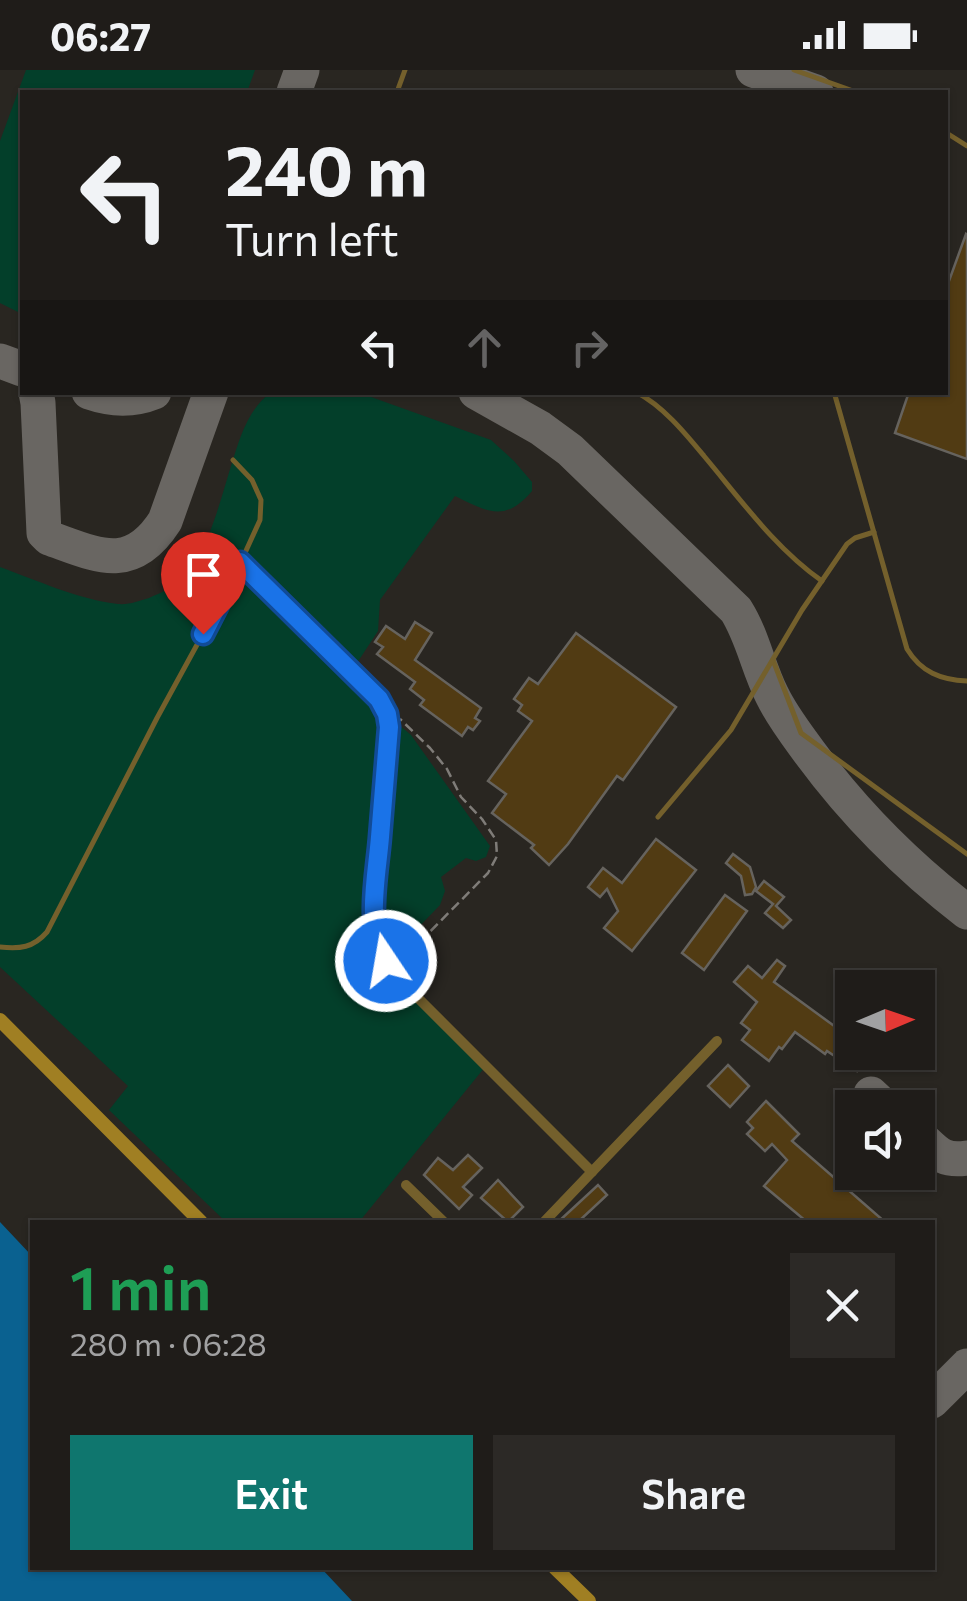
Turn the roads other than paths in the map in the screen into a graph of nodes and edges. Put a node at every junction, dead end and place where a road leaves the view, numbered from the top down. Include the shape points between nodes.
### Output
1 (794, 70) edge
2 (850, 90) edge
3 (641, 395) edge
4 (835, 395) edge
5 (233, 460) dead end
6 (874, 532) junction
7 (240, 562) junction
8 (822, 582) junction
9 (773, 660) junction
10 (967, 680) edge
11 (658, 817) dead end
12 (967, 854) edge
13 (0, 946) edge
14 (0, 1020) edge
15 (718, 1040) dead end
16 (592, 1172) junction
17 (406, 1185) dead end
18 (199, 1220) edge
19 (442, 1220) edge
20 (546, 1220) edge
21 (556, 1570) edge
22 (589, 1601) edge

1 - 2 lane
3 - 8 lane via 675,424 784,550
4 - 6 lane
5 - 7 lane via 261,500 260,520
6 - 8 lane via 847,544
6 - 10 lane via 912,658 940,677
7 - 13 lane via 47,932 28,946
7 - 16 street via 387,714 375,929 391,971
8 - 9 lane
9 - 11 lane via 731,730
9 - 12 lane via 800,733
14 - 18 main road
15 - 16 street
16 - 20 street
17 - 19 street
21 - 22 main road

